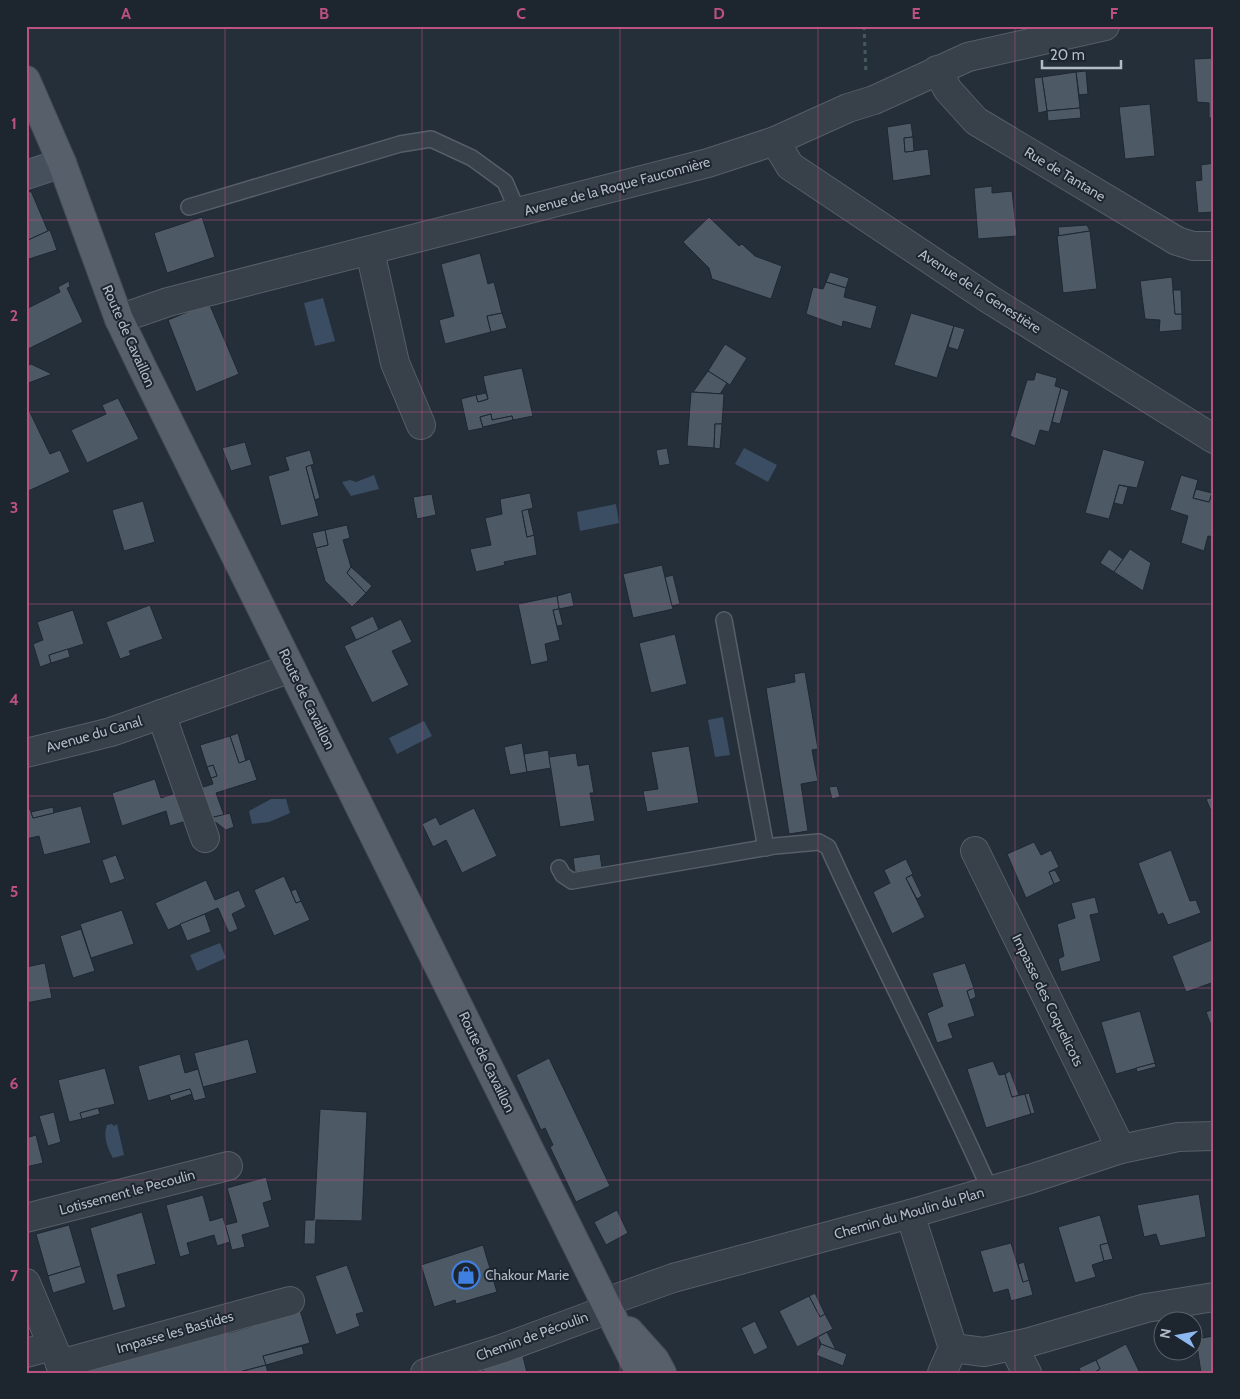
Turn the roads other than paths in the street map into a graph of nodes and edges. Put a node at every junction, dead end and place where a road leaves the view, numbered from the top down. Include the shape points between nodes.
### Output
1 (1105, 26) edge
2 (937, 70) junction
3 (26, 80) edge
4 (775, 141) junction
5 (62, 163) junction
6 (26, 175) edge
7 (189, 207) dead end
8 (518, 212) junction
9 (1214, 246) edge
10 (370, 250) junction
11 (119, 319) junction
12 (421, 425) dead end
13 (1208, 431) edge
14 (724, 620) dead end
15 (291, 668) junction
16 (161, 714) junction
17 (26, 753) edge
18 (205, 838) dead end
19 (766, 848) junction
20 (975, 851) dead end
21 (559, 868) dead end
22 (1214, 1136) edge
23 (1121, 1149) junction
24 (228, 1166) dead end
25 (990, 1190) junction
26 (910, 1214) junction
27 (26, 1218) edge
28 (26, 1283) edge
29 (1214, 1298) edge
30 (290, 1300) dead end
31 (608, 1306) junction
32 (1013, 1346) junction
33 (26, 1352) edge
34 (59, 1361) edge
35 (948, 1361) edge
36 (425, 1373) edge
37 (640, 1373) edge
38 (662, 1373) edge
39 (1027, 1373) edge

1 - 2 street, Avenue de la Roque Fauconnière via 968,57
2 - 4 street, Avenue de la Roque Fauconnière
2 - 9 street, Rue de Tantane via 948,90 976,121 1177,241 1193,246
3 - 5 main road, Route de Cavaillon
4 - 8 street, Avenue de la Roque Fauconnière
4 - 13 street, Avenue de la Genestière via 790,166 989,298
5 - 6 street
5 - 11 main road, Route de Cavaillon
7 - 8 lane via 400,144 431,139 472,158 504,182
8 - 10 street, Avenue de la Roque Fauconnière
10 - 11 street, Avenue de la Roque Fauconnière via 168,302
10 - 12 street via 395,363
11 - 15 main road, Route de Cavaillon
14 - 19 lane
15 - 16 street, Avenue du Canal
15 - 31 main road, Route de Cavaillon
16 - 17 street, Avenue du Canal via 111,732
16 - 18 street
19 - 21 lane via 572,881
19 - 25 lane via 819,842 828,847
20 - 23 street, Impasse des Coquelicots
22 - 23 street, Chemin du Moulin du Plan via 1178,1137
23 - 25 street, Chemin du Moulin du Plan
24 - 27 street, Lotissement le Pecoulin
25 - 26 street, Chemin du Moulin du Plan
26 - 31 street, Chemin du Moulin du Plan via 673,1278
26 - 35 street
28 - 34 street
29 - 32 street via 1146,1308
30 - 34 street, Impasse les Bastides
31 - 36 street, Chemin de Pécoulin via 501,1349
31 - 37 main road, Route de Cavaillon
31 - 38 main road, Route de Cavaillon via 655,1360
32 - 35 street
32 - 39 street
33 - 34 street

